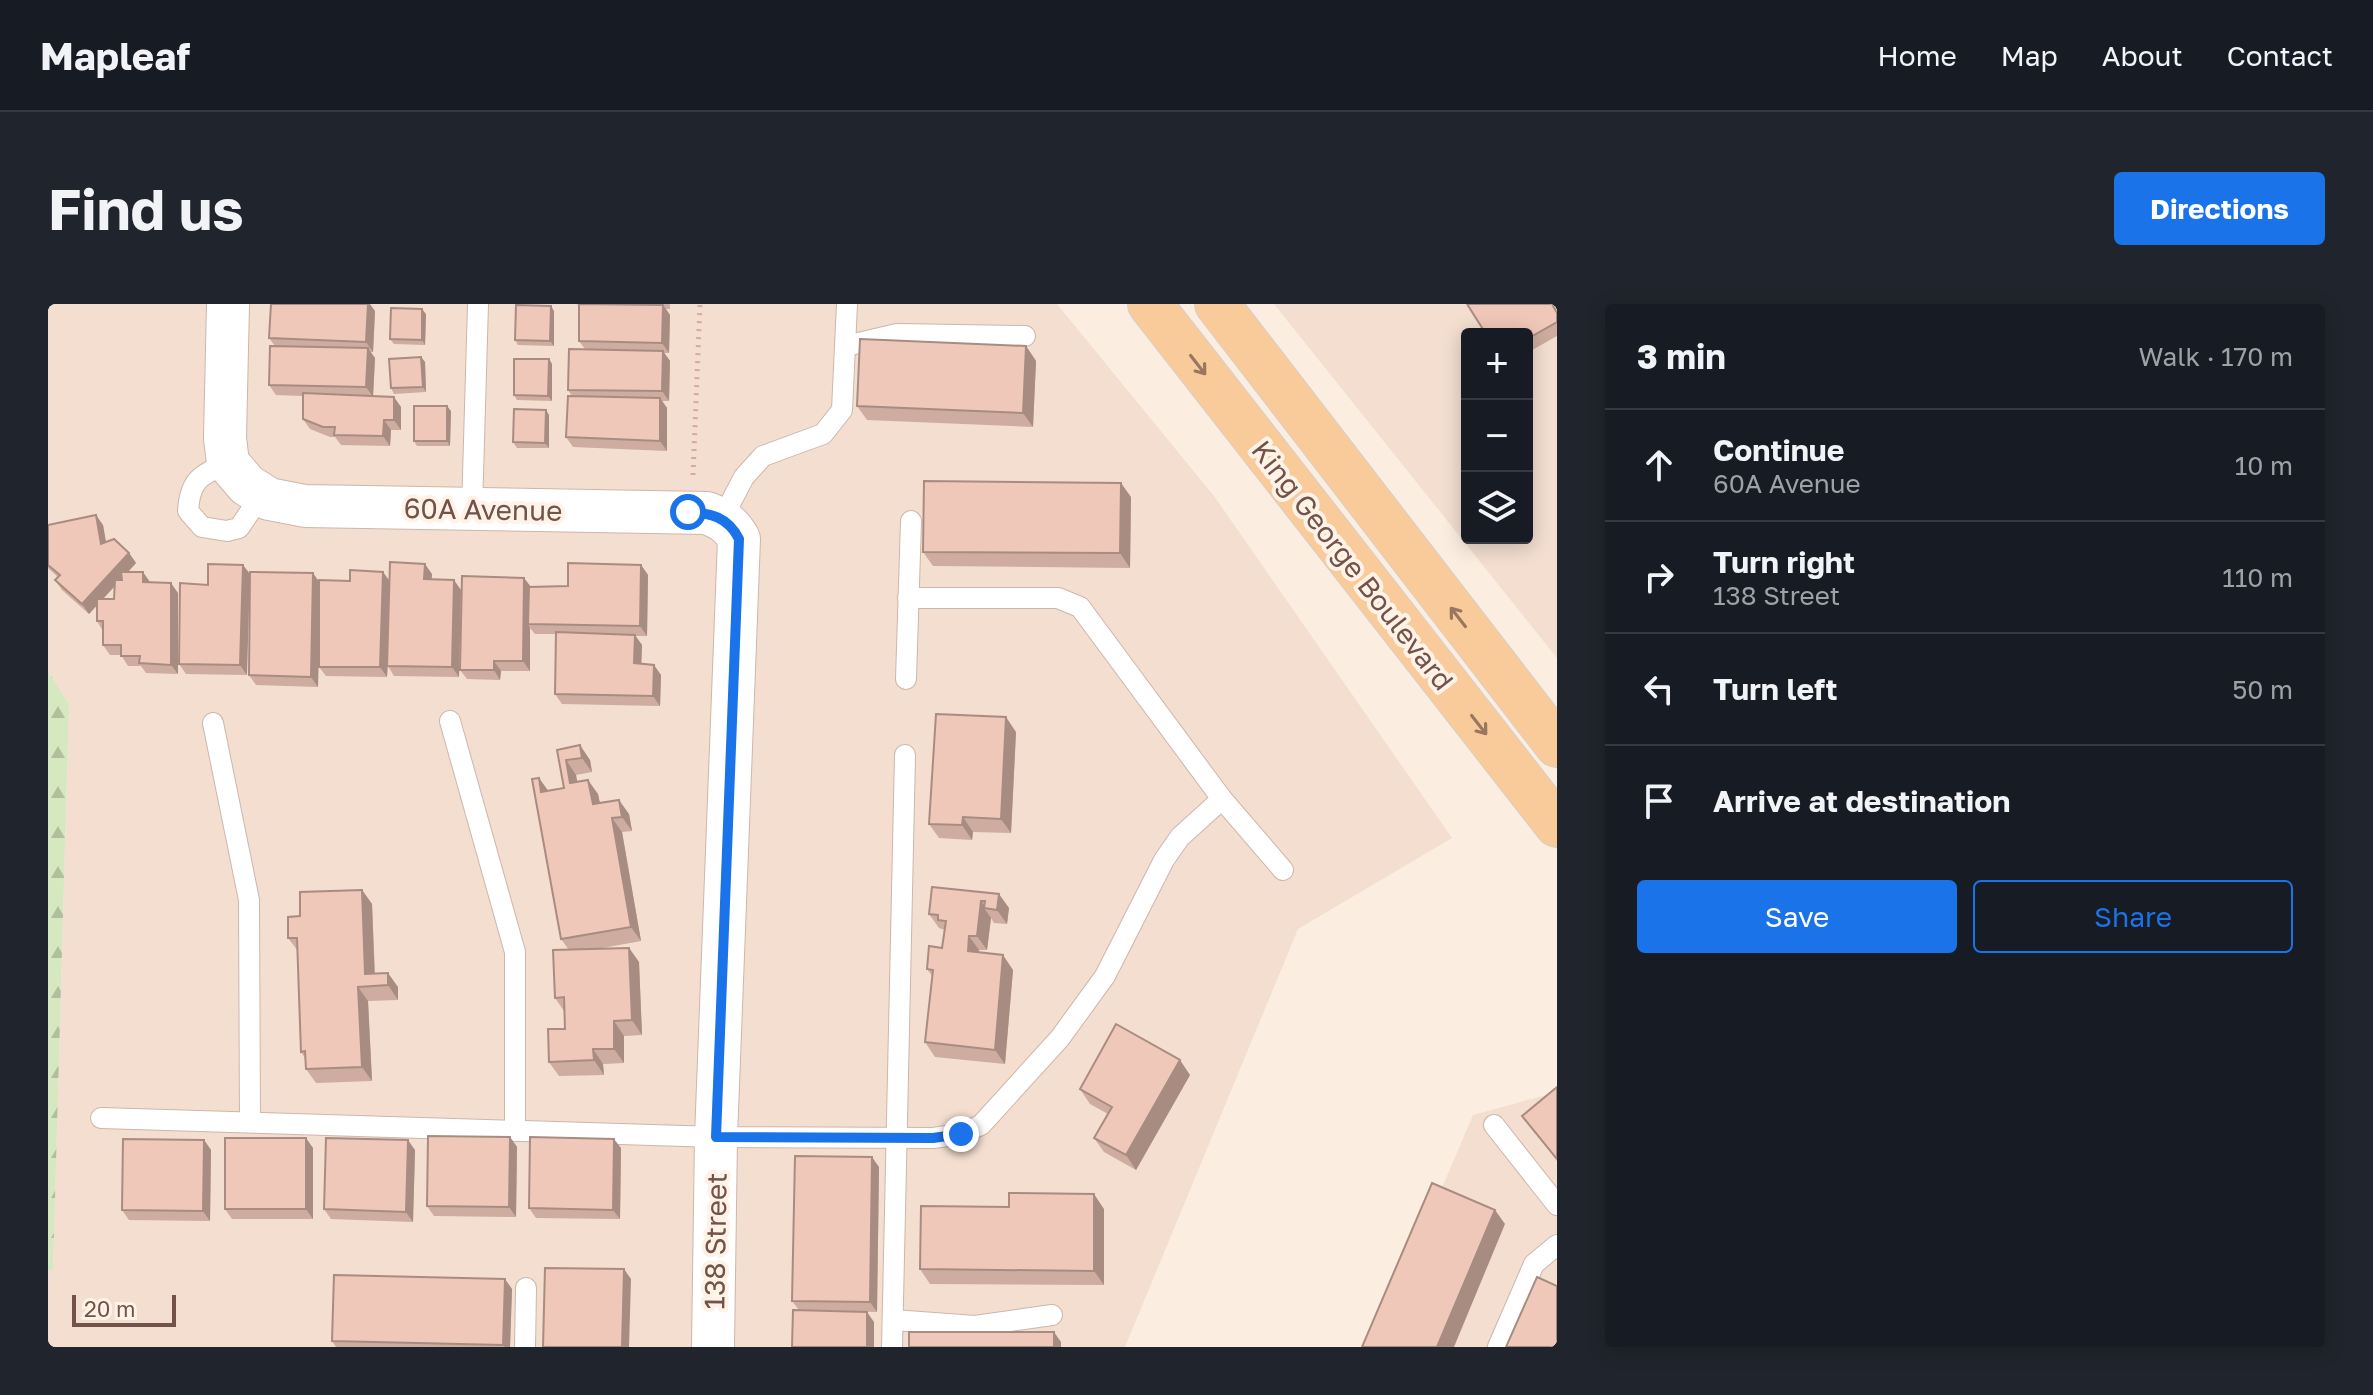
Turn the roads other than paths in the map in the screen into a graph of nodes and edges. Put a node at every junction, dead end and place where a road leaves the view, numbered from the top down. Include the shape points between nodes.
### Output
1 (228, 304) edge
2 (478, 304) edge
3 (847, 304) edge
4 (1150, 304) edge
5 (1217, 304) edge
6 (1025, 336) dead end
7 (846, 346) junction
8 (472, 510) junction
9 (722, 519) junction
10 (911, 521) dead end
11 (908, 598) junction
12 (906, 679) dead end
13 (450, 721) dead end
14 (213, 723) dead end
15 (1557, 745) edge
16 (905, 755) dead end
17 (1222, 799) junction
18 (1557, 825) edge
19 (1283, 870) dead end
20 (101, 1118) dead end
21 (250, 1122) junction
22 (1494, 1125) dead end
23 (515, 1131) junction
24 (716, 1137) junction
25 (896, 1138) junction
26 (1557, 1205) edge
27 (1557, 1245) edge
28 (526, 1288) dead end
29 (1052, 1315) dead end
30 (893, 1320) junction
31 (525, 1347) edge
32 (713, 1347) edge
33 (892, 1347) edge
34 (1498, 1347) edge

1 - 8 street, 60A Avenue via 225,438 246,481 269,499 305,506
2 - 8 lane
3 - 7 lane
4 -> 18 main road, King George Boulevard
15 -> 5 main road, King George Boulevard
6 - 7 lane via 897,334
7 - 9 lane via 842,410 823,434 763,456 744,477
8 - 9 street, 60A Avenue via 707,513
9 - 24 street, 138 Street via 739,539
10 - 11 lane
11 - 12 lane
11 - 17 lane via 1058,598 1080,607
13 - 23 lane via 515,952
14 - 21 lane via 249,900
16 - 25 lane
17 - 19 lane
17 - 25 lane via 1180,837 1164,860 1105,976 1069,1026 981,1125 961,1134
20 - 21 lane
21 - 23 lane
22 - 26 lane
23 - 24 lane
24 - 25 lane
24 - 32 street, 138 Street
25 - 30 lane
27 - 34 lane via 1534,1264
28 - 31 lane
29 - 30 lane via 975,1326
30 - 33 lane

